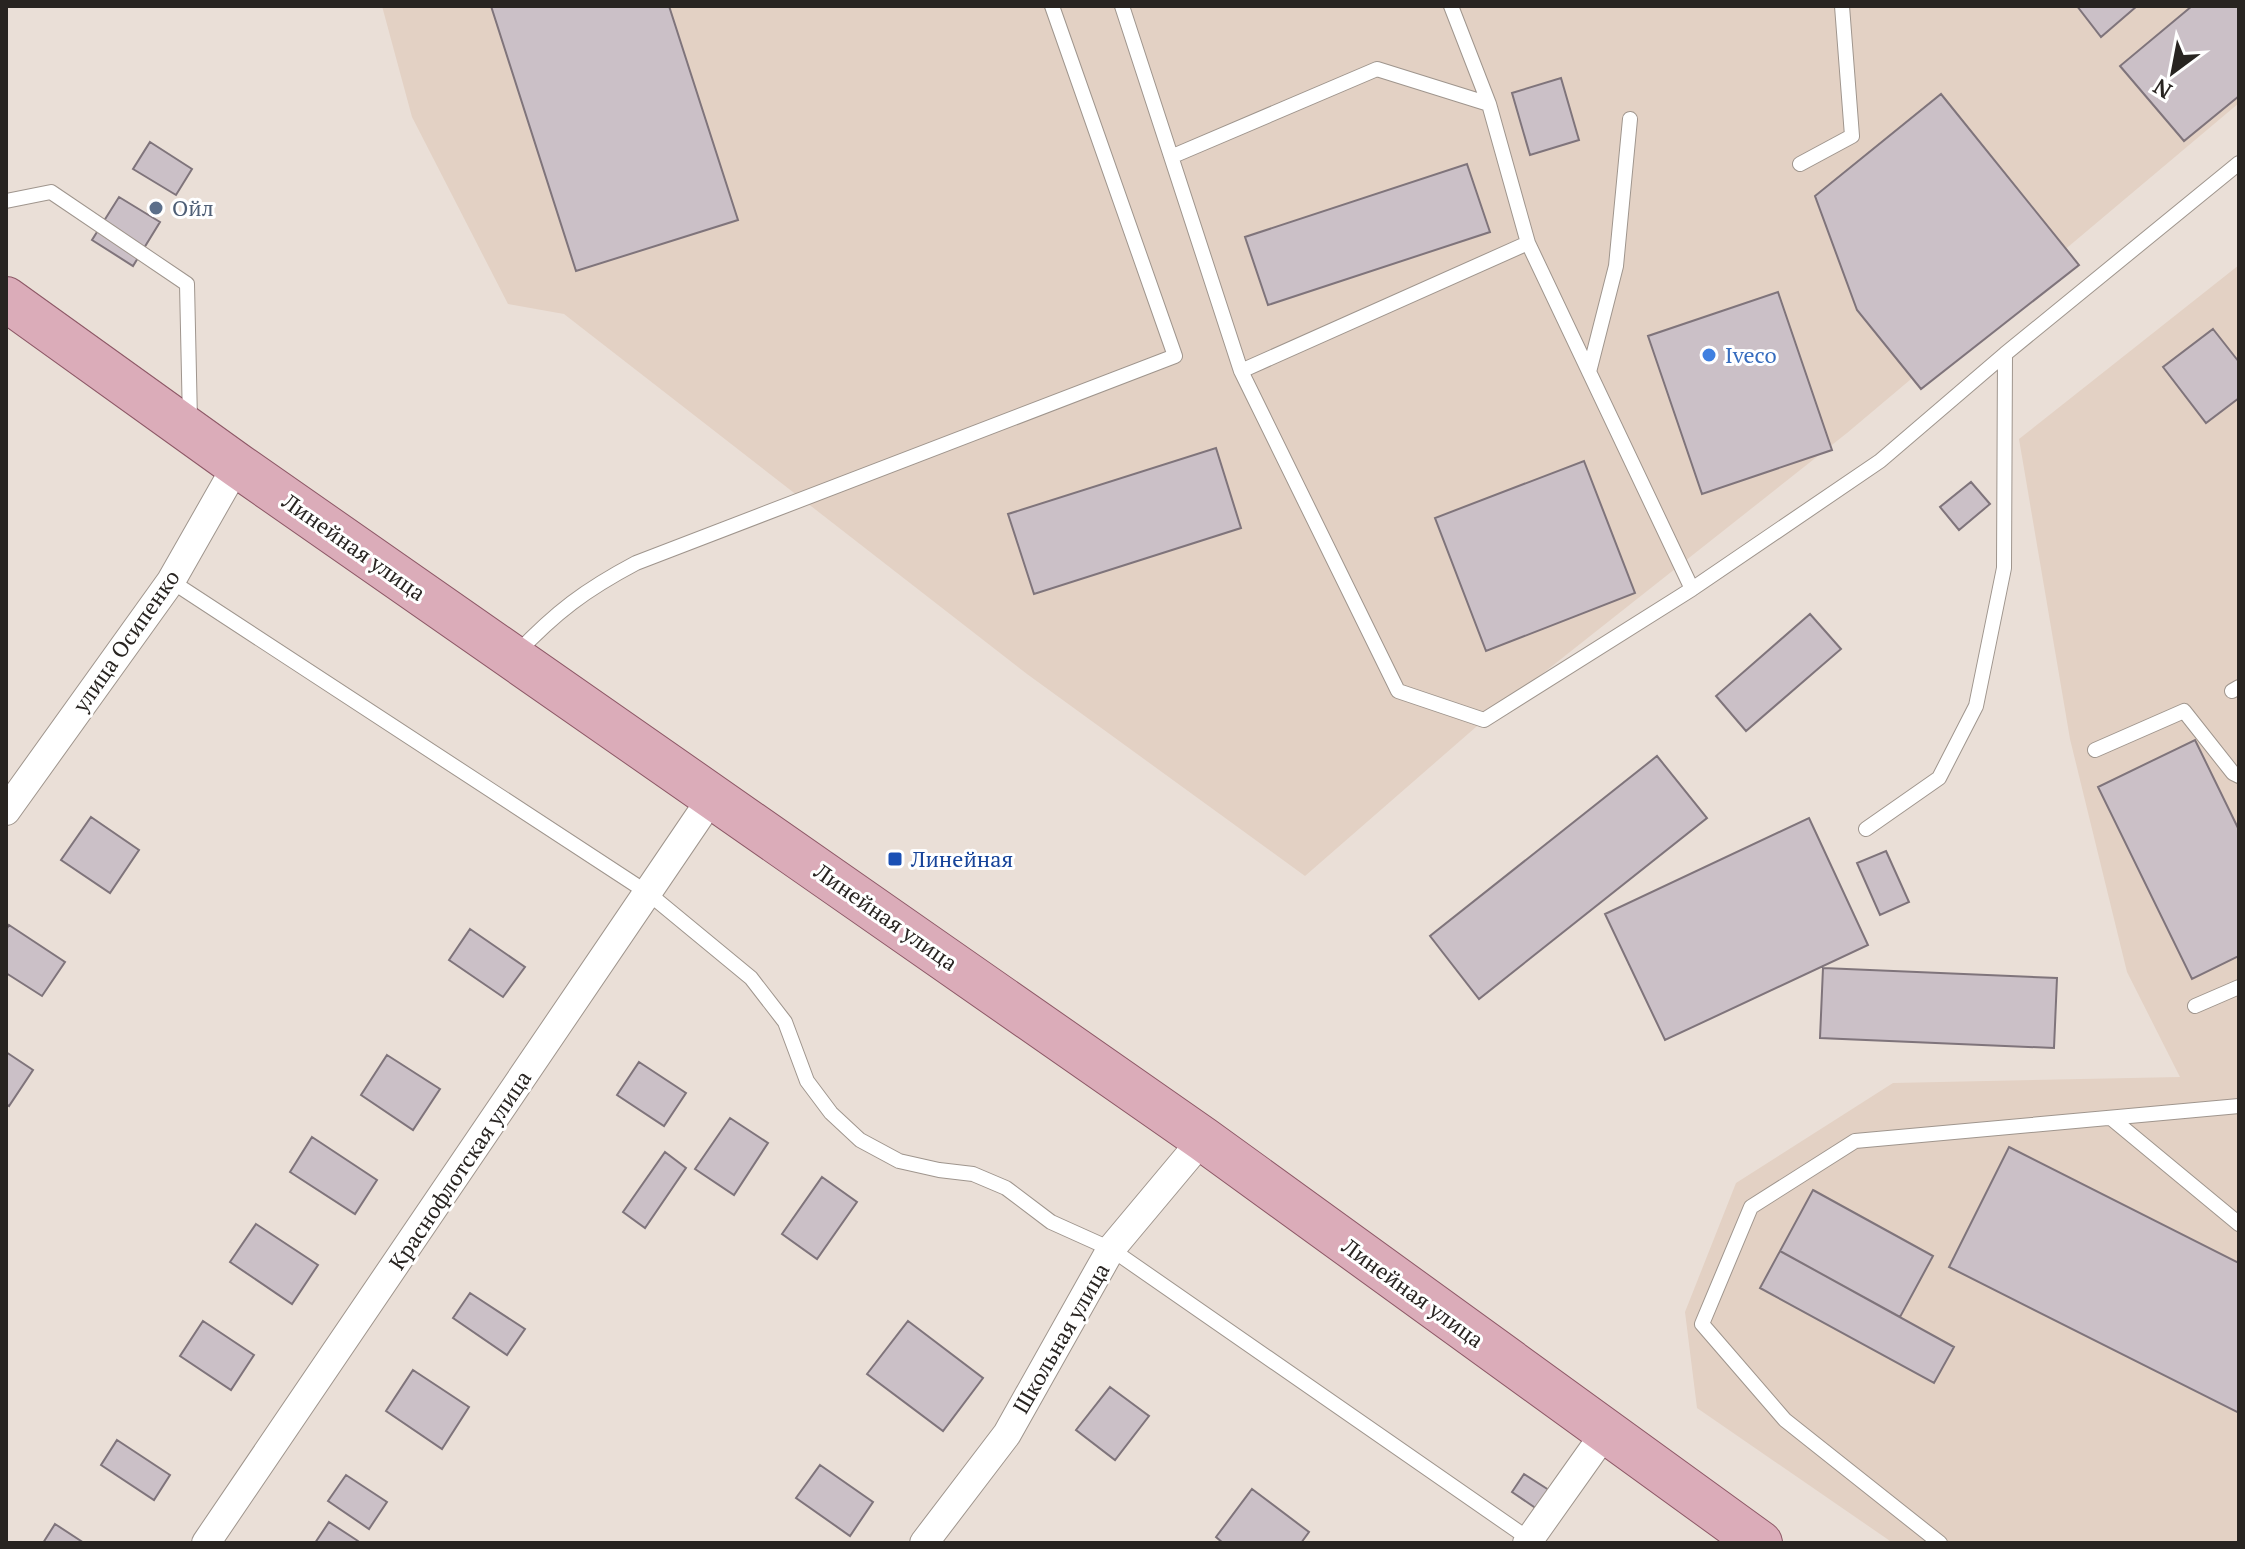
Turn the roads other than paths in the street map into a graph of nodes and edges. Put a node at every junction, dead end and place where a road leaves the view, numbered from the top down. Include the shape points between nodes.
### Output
1 (1052, 6) edge
2 (1122, 6) edge
3 (1451, 6) edge
4 (1842, 6) edge
5 (1489, 104) junction
6 (1630, 119) dead end
7 (1173, 156) junction
8 (2239, 163) edge
9 (1800, 164) dead end
10 (6, 201) edge
11 (1528, 243) junction
12 (6, 299) edge
13 (2005, 354) junction
14 (1241, 371) junction
15 (1589, 372) junction
16 (191, 433) junction
17 (237, 465) junction
18 (171, 581) junction
19 (1692, 589) junction
20 (513, 657) junction
21 (2095, 750) dead end
22 (2239, 776) edge
23 (713, 796) junction
24 (6, 811) edge
25 (1866, 829) dead end
26 (648, 893) junction
27 (2239, 987) edge
28 (2195, 1006) dead end
29 (2239, 1106) edge
30 (2111, 1118) junction
31 (1203, 1139) junction
32 (2239, 1224) edge
33 (1111, 1249) junction
34 (1605, 1433) junction
35 (1528, 1541) edge
36 (206, 1543) edge
37 (924, 1543) edge
38 (1760, 1543) edge
39 (1940, 1543) edge

1 - 20 lane via 1175,356 636,563 591,587 548,620
2 - 7 lane
3 - 5 lane
4 - 9 lane via 1852,136
5 - 7 lane via 1377,69
5 - 11 lane
6 - 15 lane via 1616,266
7 - 14 lane
8 - 13 lane
10 - 16 lane via 51,192 187,284
11 - 14 lane
11 - 15 lane
12 - 16 main road, Линейная улица
13 - 19 lane via 1880,461
13 - 25 lane via 2004,568 1976,706 1939,778
14 - 19 lane via 1398,691 1484,720
15 - 19 lane
16 - 17 main road, Линейная улица
17 - 18 street, улица Осипенко
17 - 20 main road, Линейная улица
18 - 24 street, улица Осипенко
18 - 26 lane
20 - 23 main road, Линейная улица
21 - 22 lane via 2184,711
23 - 26 street, Краснофлотская улица
23 - 31 main road, Линейная улица
26 - 33 lane via 751,978 785,1022 807,1081 860,1140 899,1161 973,1174 1006,1188 1051,1222
26 - 36 street, Краснофлотская улица
27 - 28 lane
29 - 30 lane
30 - 32 lane
30 - 39 lane via 1855,1141 1751,1207 1702,1324 1785,1420
31 - 33 street, Школьная улица
31 - 34 main road, Линейная улица
33 - 35 lane
33 - 37 street, Школьная улица via 1007,1434
34 - 35 street
34 - 38 main road, Линейная улица

